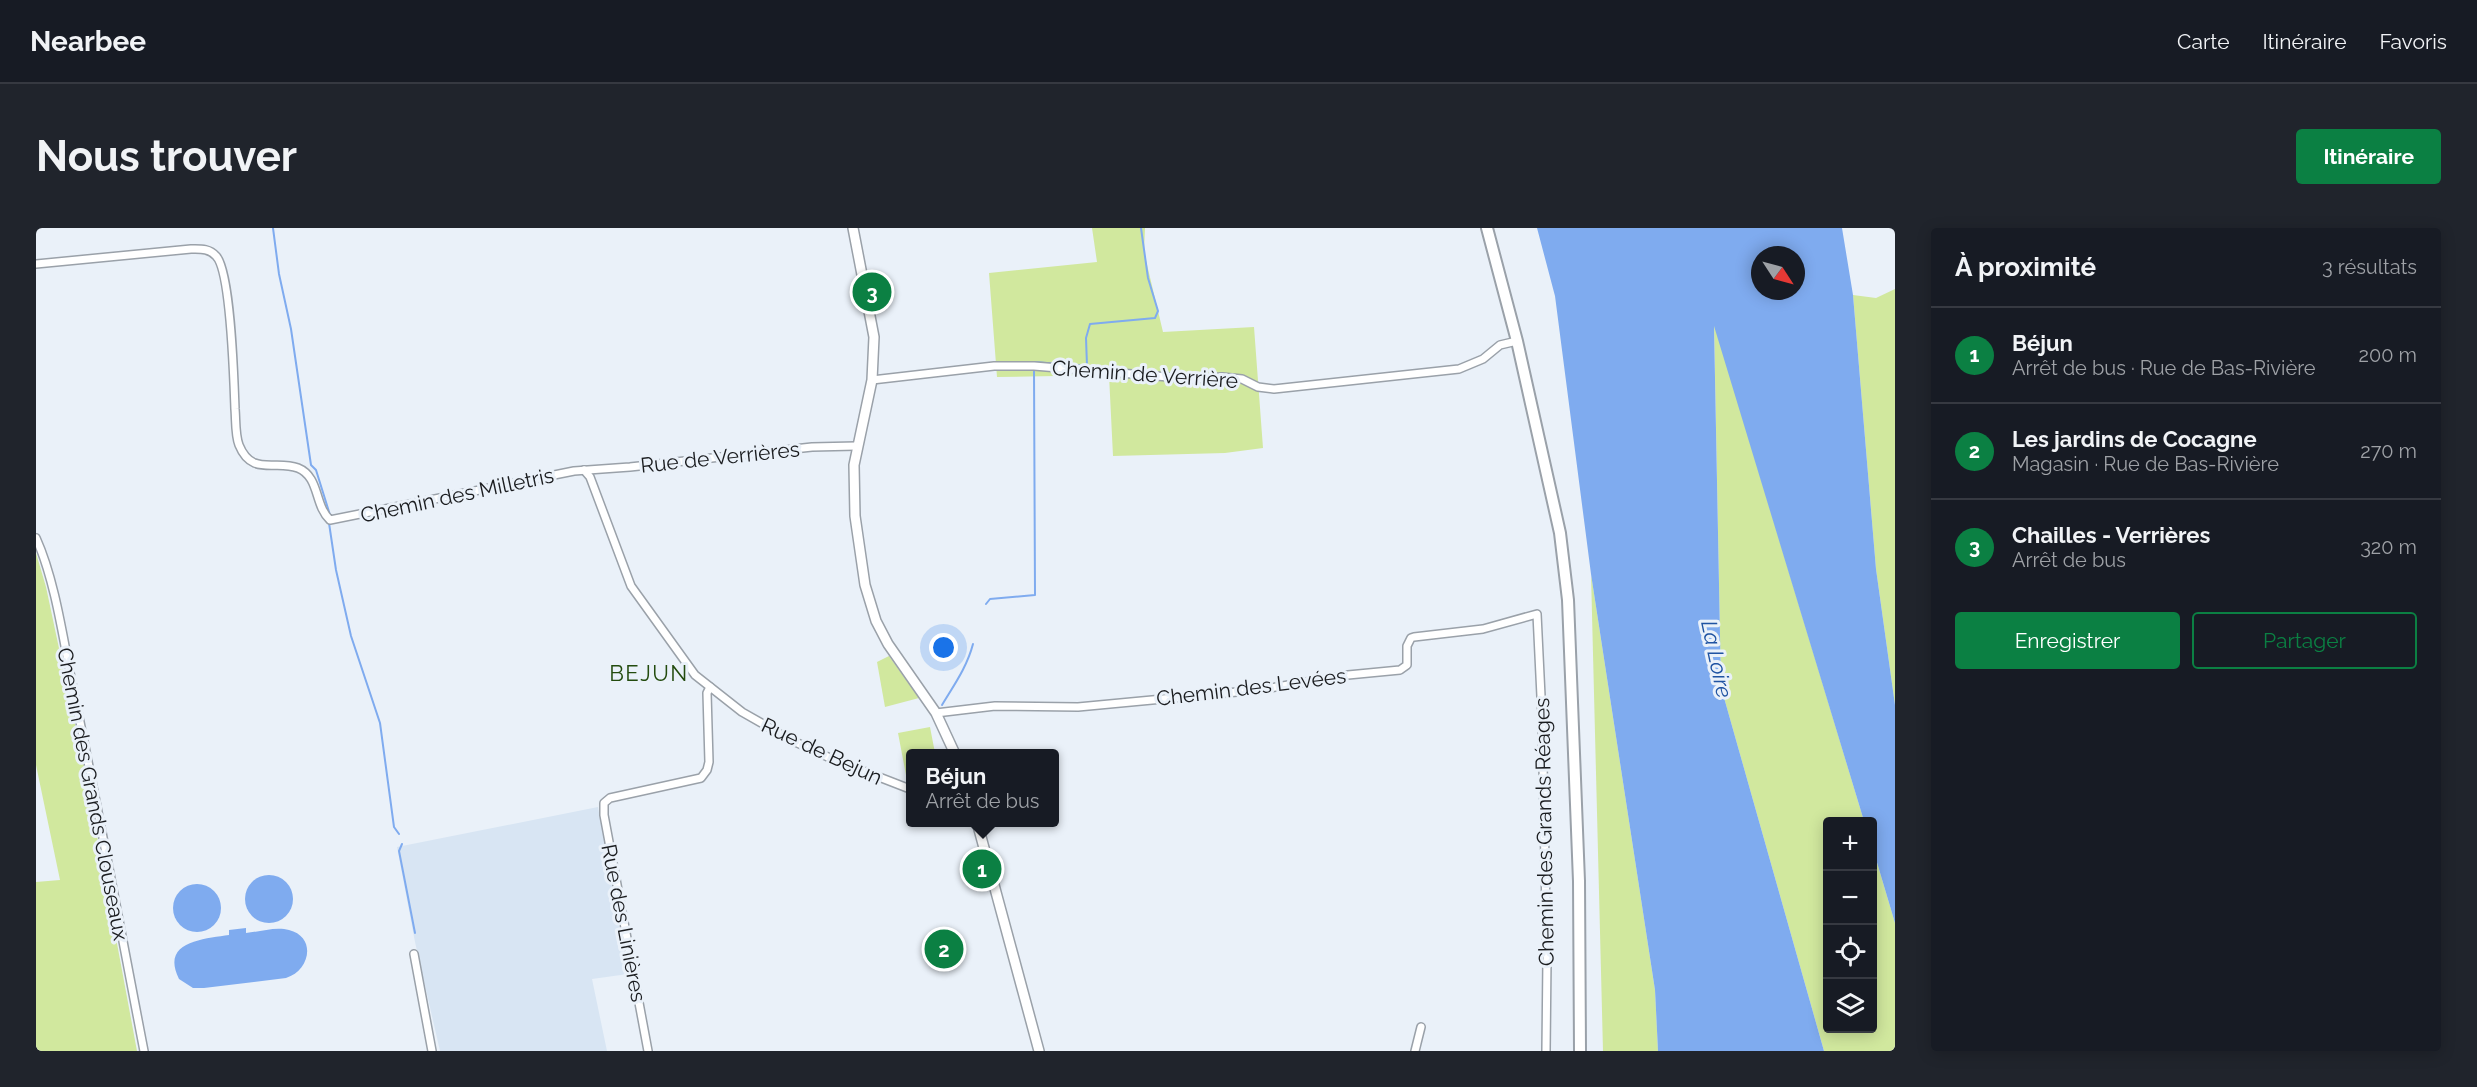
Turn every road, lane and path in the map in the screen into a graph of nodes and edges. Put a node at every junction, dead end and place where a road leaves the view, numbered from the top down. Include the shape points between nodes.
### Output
1 (854, 228) edge
2 (1487, 228) edge
3 (36, 264) edge
4 (1517, 341) junction
5 (872, 380) junction
6 (856, 446) junction
7 (584, 470) junction
8 (36, 538) edge
9 (1537, 614) joint
10 (710, 687) junction
11 (936, 713) junction
12 (953, 749) edge
13 (906, 787) edge
14 (978, 827) edge
15 (414, 954) dead end
16 (1420, 1027) dead end
17 (144, 1051) edge
18 (432, 1051) edge
19 (648, 1051) edge
20 (1039, 1051) edge
21 (1415, 1051) edge
22 (1546, 1051) edge
23 (1581, 1051) edge

1 - 5 street via 872,316
2 - 4 main road
3 - 7 street, Chemin des Milletris via 191,249 207,250 217,256 227,300 239,444 254,463 287,465 308,475 314,482 320,508 330,520
4 - 5 street, Chemin de Verrière via 1500,345 1483,359 1459,369 1274,389 1222,376 1193,379 1034,366 994,366
4 - 23 main road via 1560,533 1568,600 1580,881
5 - 6 street
6 - 7 street, Rue de Verrières
6 - 11 street via 854,488 865,585 876,621 899,662
7 - 10 street, Rue de Bejun via 631,586 695,675
8 - 17 street, Chemin des Grands Clouseaux via 56,607
9 - 11 street, Chemin des Levées via 1483,629 1411,638 1404,669 1258,690 1078,706 996,706
9 - 22 street, Chemin des Grands Réages
10 - 13 street, Rue de Bejun via 761,724 791,740
10 - 19 street, Rue des Linières via 709,762 701,778 610,798 604,803
11 - 12 street
14 - 20 street
15 - 18 street
16 - 21 street

